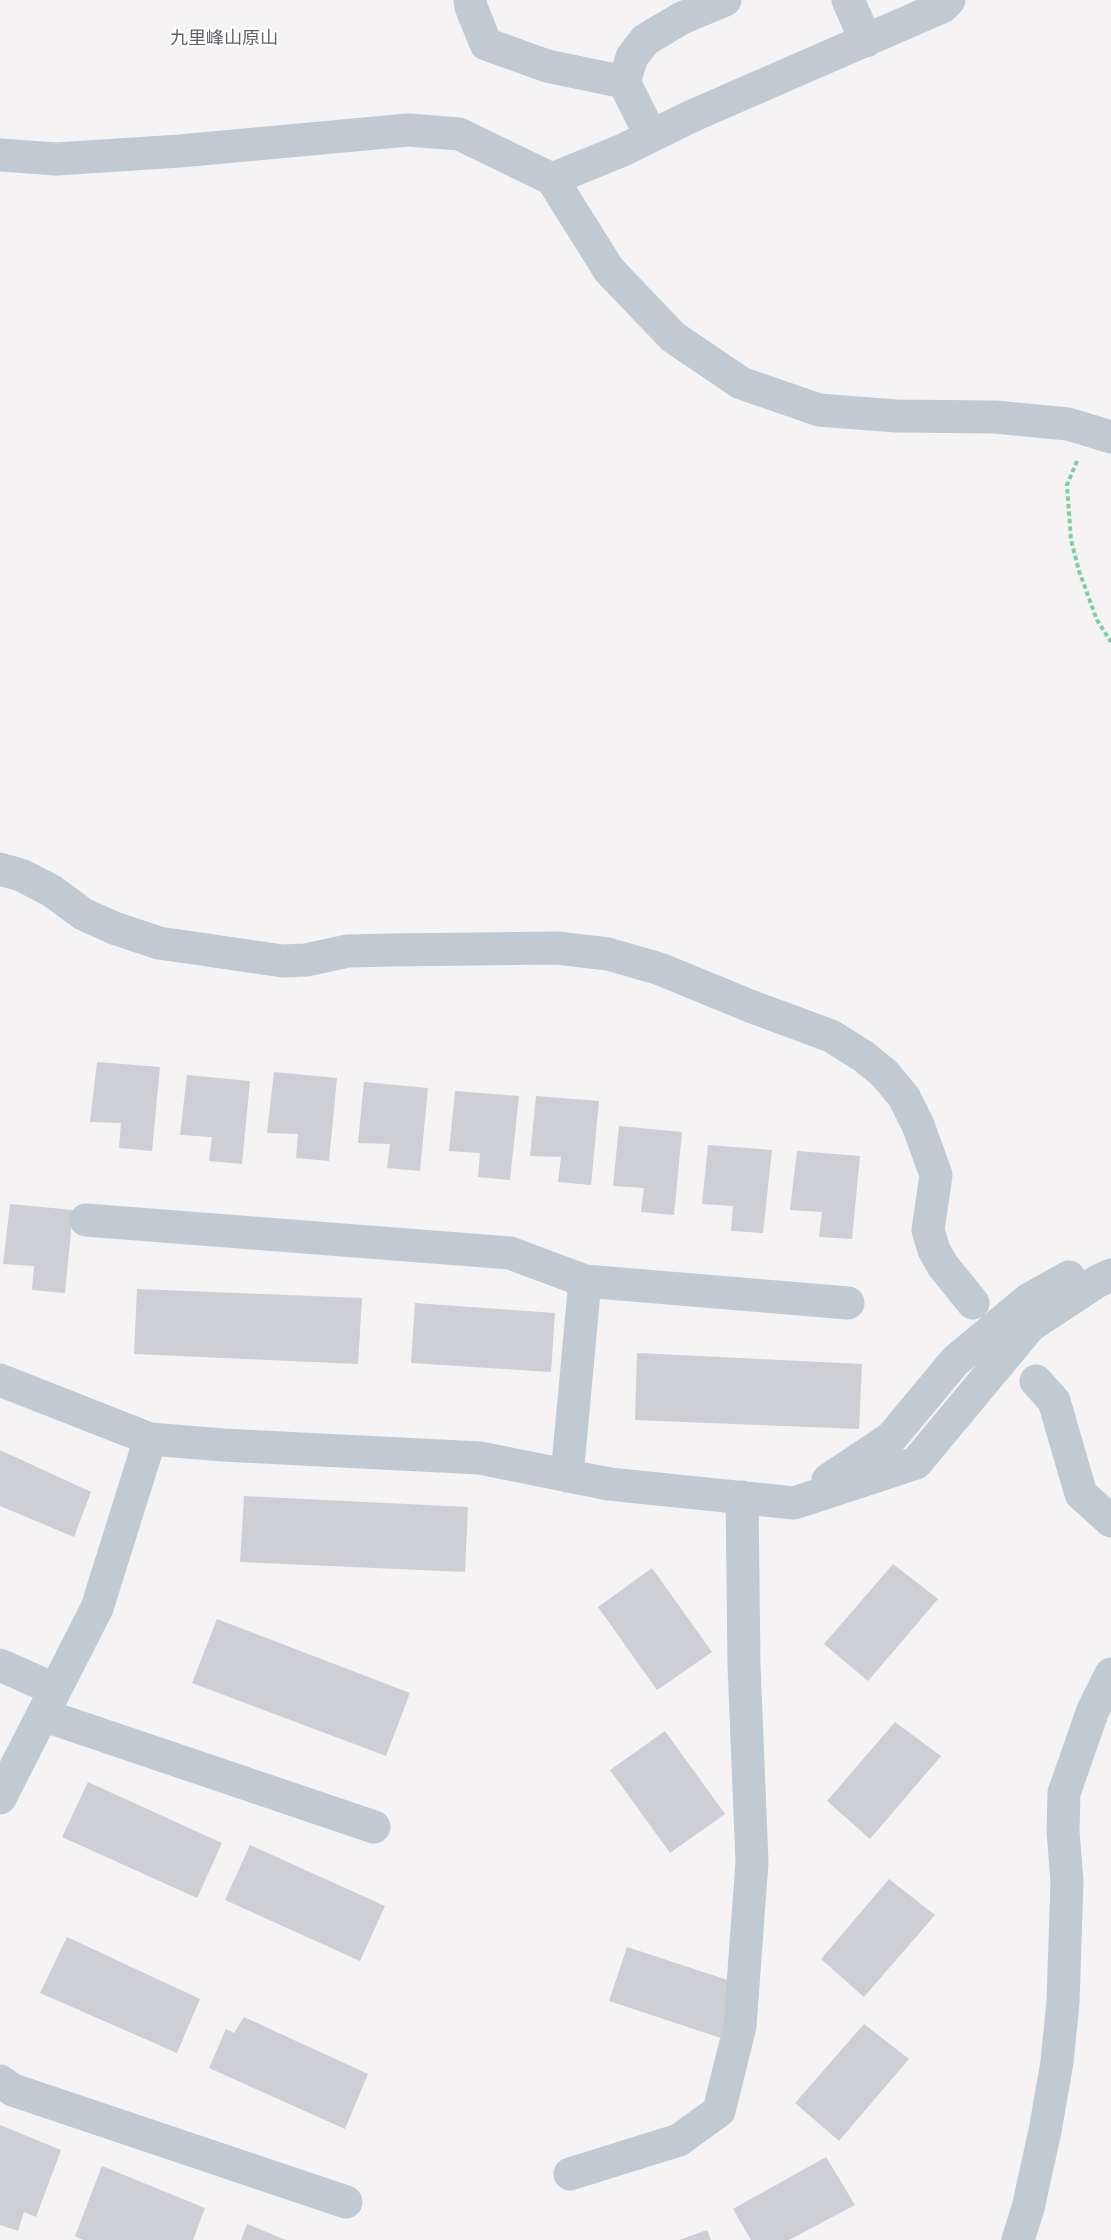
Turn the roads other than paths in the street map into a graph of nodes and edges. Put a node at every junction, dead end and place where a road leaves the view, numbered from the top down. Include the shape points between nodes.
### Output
1 (470, 0) edge
2 (725, 0) edge
3 (848, 0) edge
4 (950, 0) edge
5 (866, 41) junction
6 (624, 82) junction
7 (651, 136) junction
8 (0, 155) edge
9 (552, 179) junction
10 (1107, 436) edge
11 (0, 869) edge
12 (86, 1220) dead end
13 (1111, 1255) edge
14 (1111, 1275) edge
15 (585, 1281) junction
16 (848, 1303) dead end
17 (973, 1303) dead end
18 (0, 1380) edge
19 (1036, 1381) dead end
20 (150, 1439) junction
21 (567, 1476) junction
22 (742, 1497) junction
23 (794, 1503) junction
24 (1111, 1521) edge
25 (0, 1665) edge
26 (1111, 1674) edge
27 (48, 1702) junction
28 (0, 1798) edge
29 (374, 1827) dead end
30 (0, 2081) edge
31 (570, 2174) dead end
32 (346, 2202) dead end
33 (1018, 2240) edge

1 - 6 street via 486,44 547,66
2 - 6 street via 682,18 645,40 632,57
3 - 5 street
4 - 5 street
5 - 7 street
6 - 7 street
7 - 9 street
8 - 9 street via 56,159 408,130 459,134
9 - 10 street via 609,270 673,337 741,383 819,410 995,417 1068,424
11 - 17 street via 52,891 83,914 159,943 283,961 348,951 391,950 557,948 608,954 660,969 831,1036 877,1067 904,1097 936,1175 927,1230 943,1266
12 - 15 street via 510,1252
13 - 23 street via 1028,1300 955,1361 891,1438
14 - 23 street via 1030,1326 916,1463
15 - 16 street
15 - 21 street
18 - 20 street
19 - 24 street via 1054,1401 1081,1494
20 - 21 street via 480,1458
20 - 27 street via 97,1608
21 - 22 street
22 - 23 street
22 - 31 street via 752,1862 740,2026 719,2111 679,2140
25 - 27 street
26 - 33 street via 1093,1710 1064,1793 1062,1831 1067,1881 1057,2062 1045,2131
27 - 28 street
27 - 29 street
30 - 32 street via 13,2090

